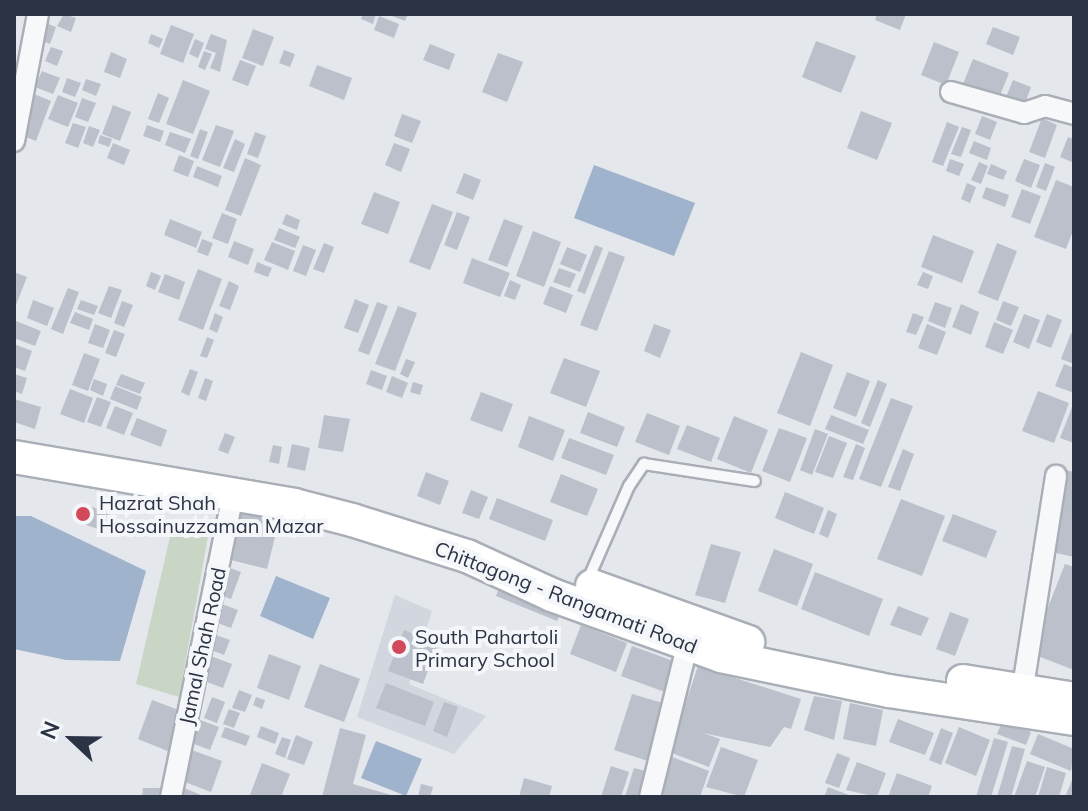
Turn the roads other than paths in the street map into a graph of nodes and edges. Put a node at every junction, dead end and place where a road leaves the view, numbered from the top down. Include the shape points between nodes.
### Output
1 (38, 14) edge
2 (951, 92) dead end
3 (1074, 114) edge
4 (14, 141) edge
5 (14, 438) edge
6 (14, 457) edge
7 (1056, 476) dead end
8 (755, 481) dead end
9 (233, 495) junction
10 (587, 584) junction
11 (687, 646) junction
12 (1023, 687) junction
13 (1074, 699) edge
14 (1074, 719) edge
15 (171, 797) edge
16 (650, 797) edge

1 - 4 street
2 - 3 street via 1024,113 1045,106
5 - 10 highway, Chittagong - Rangamati Road via 328,493
6 - 9 highway, Chittagong - Rangamati Road
7 - 12 street
8 - 10 lane via 644,464 629,486
9 - 11 highway, Chittagong - Rangamati Road via 294,505 467,556
9 - 15 street, Jamal Shah Road
10 - 12 highway, Chittagong - Rangamati Road via 790,654
11 - 14 highway, Chittagong - Rangamati Road via 889,691
11 - 16 street
12 - 13 highway, Chittagong - Rangamati Road

